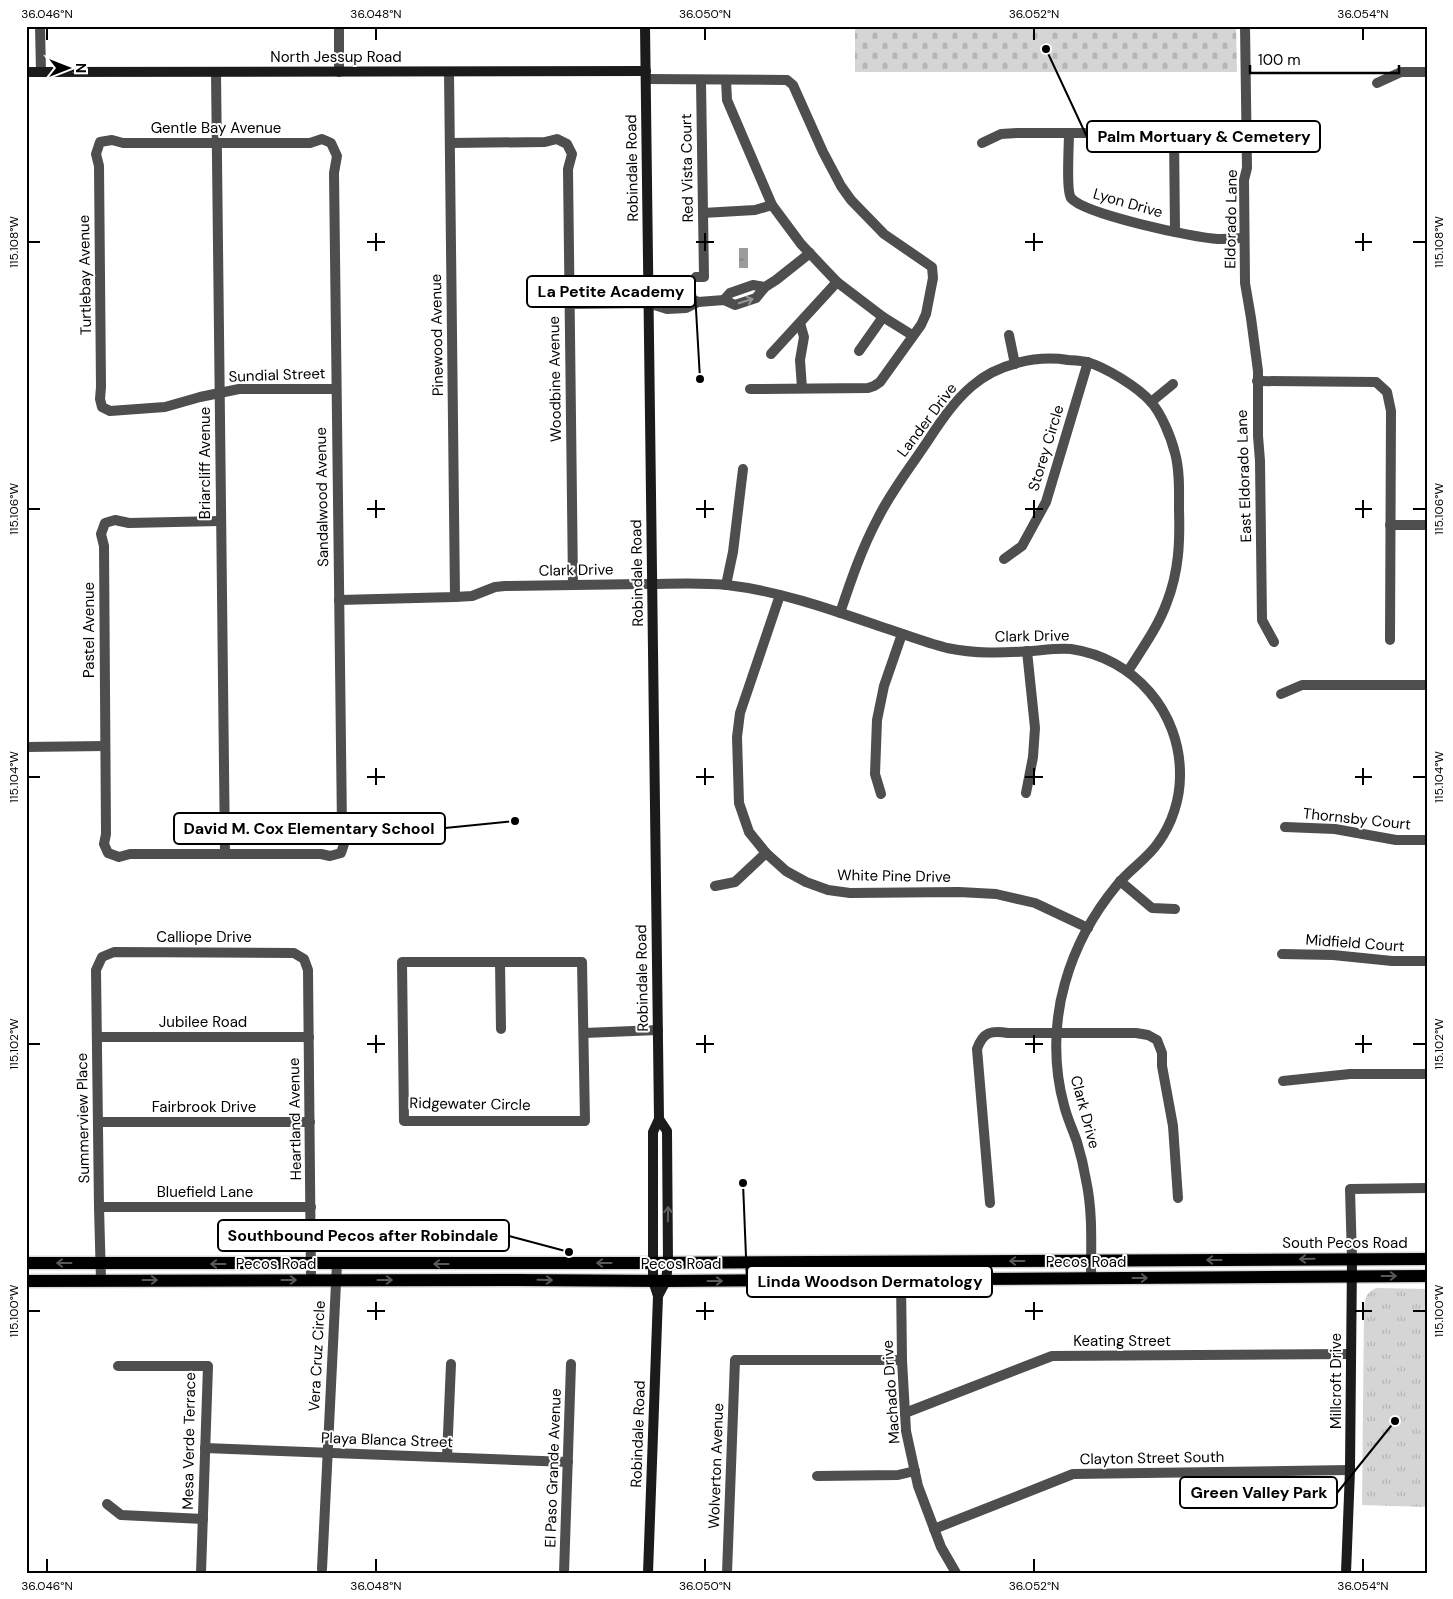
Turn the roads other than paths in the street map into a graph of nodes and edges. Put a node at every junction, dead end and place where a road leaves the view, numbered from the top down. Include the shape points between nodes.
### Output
1 (40, 26) edge
2 (339, 26) edge
3 (645, 26) edge
4 (1246, 26) edge
5 (26, 72) edge
6 (41, 72) junction
7 (216, 72) junction
8 (340, 72) junction
9 (449, 72) junction
10 (1427, 72) edge
11 (646, 75) junction
12 (726, 80) junction
13 (701, 81) junction
14 (1377, 83) dead end
15 (1246, 132) junction
16 (1069, 133) junction
17 (1174, 134) junction
18 (100, 142) joint
19 (216, 143) junction
20 (331, 143) joint
21 (450, 143) junction
22 (982, 143) dead end
23 (772, 205) junction
24 (703, 213) junction
25 (1175, 232) junction
26 (1244, 238) junction
27 (810, 253) junction
28 (696, 276) dead end
29 (837, 282) junction
30 (648, 303) junction
31 (569, 304) junction
32 (1249, 307) joint
33 (884, 317) junction
34 (800, 323) junction
35 (1009, 335) dead end
36 (912, 336) junction
37 (859, 352) dead end
38 (771, 354) dead end
39 (1088, 362) junction
40 (1015, 364) junction
41 (1257, 381) junction
42 (1173, 384) dead end
43 (336, 388) junction
44 (802, 388) junction
45 (750, 389) dead end
46 (220, 392) junction
47 (1151, 402) junction
48 (102, 407) joint
49 (743, 469) dead end
50 (220, 521) junction
51 (1390, 525) junction
52 (1427, 525) edge
53 (1004, 559) dead end
54 (653, 584) junction
55 (573, 585) junction
56 (726, 585) junction
57 (780, 595) junction
58 (455, 597) junction
59 (339, 600) junction
60 (840, 612) junction
61 (902, 634) junction
62 (1390, 640) dead end
63 (1274, 642) dead end
64 (1028, 651) junction
65 (1128, 671) junction
66 (1427, 686) edge
67 (1281, 694) dead end
68 (105, 746) junction
69 (26, 747) edge
70 (1026, 793) dead end
71 (881, 794) dead end
72 (1285, 827) dead end
73 (1427, 840) edge
74 (766, 853) junction
75 (225, 854) junction
76 (1120, 881) junction
77 (715, 886) dead end
78 (1175, 909) dead end
79 (1088, 928) junction
80 (1282, 954) dead end
81 (102, 957) joint
82 (304, 959) joint
83 (1427, 961) edge
84 (500, 962) junction
85 (501, 1029) dead end
86 (658, 1030) junction
87 (584, 1033) junction
88 (1057, 1034) junction
89 (97, 1037) junction
90 (309, 1037) junction
91 (1427, 1074) edge
92 (1283, 1081) dead end
93 (659, 1119) junction
94 (98, 1122) junction
95 (310, 1122) junction
96 (1427, 1188) edge
97 (1178, 1198) dead end
98 (990, 1203) dead end
99 (99, 1207) junction
100 (311, 1207) junction
101 (1427, 1258) edge
102 (1352, 1259) junction
103 (1263, 1260) joint
104 (894, 1261) junction
105 (1091, 1261) junction
106 (26, 1263) edge
107 (101, 1263) junction
108 (312, 1263) junction
109 (337, 1263) junction
110 (652, 1263) junction
111 (668, 1263) junction
112 (513, 1264) junction
113 (1351, 1276) junction
114 (1427, 1276) edge
115 (1091, 1278) junction
116 (101, 1280) junction
117 (311, 1280) junction
118 (336, 1280) junction
119 (470, 1280) junction
120 (901, 1280) junction
121 (26, 1281) edge
122 (652, 1281) junction
123 (666, 1281) junction
124 (658, 1296) junction
125 (1350, 1354) junction
126 (902, 1360) junction
127 (451, 1364) dead end
128 (571, 1364) dead end
129 (118, 1366) dead end
130 (905, 1413) junction
131 (205, 1448) junction
132 (326, 1452) junction
133 (447, 1457) junction
134 (568, 1462) junction
135 (1350, 1470) junction
136 (915, 1471) junction
137 (817, 1476) dead end
138 (107, 1504) dead end
139 (202, 1519) junction
140 (934, 1529) junction
141 (322, 1569) dead end
142 (201, 1573) edge
143 (564, 1573) edge
144 (648, 1573) edge
145 (727, 1573) edge
146 (956, 1573) edge
147 (1346, 1573) edge

1 - 6 street
2 - 8 street
3 - 11 street, Robindale Road
4 - 15 street, Eldorado Lane
5 - 6 street, North Jessup Road
6 - 7 street, North Jessup Road
7 - 8 street, North Jessup Road
7 - 19 street, Briarcliff Avenue
8 - 9 street, North Jessup Road
9 - 11 street, North Jessup Road
9 - 21 street, Pinewood Avenue
10 - 14 street via 1401,72
11 - 13 street
11 - 30 street, Robindale Road
12 - 13 street
12 - 23 street via 727,100
12 - 36 street via 788,80 822,152 851,200 884,234 932,267 926,314
13 - 24 street, Red Vista Court
15 - 17 street
15 - 26 street, Eldorado Lane
16 - 17 street
16 - 22 street via 1002,134
16 - 25 street, Lyon Drive via 1070,197 1085,207 1116,218
17 - 25 street
18 - 19 street, Gentle Bay Avenue
18 - 48 street, Turtlebay Avenue via 96,154 99,166
19 - 20 street, Gentle Bay Avenue via 310,143 322,139
19 - 46 street, Briarcliff Avenue
20 - 43 street, Sandalwood Avenue via 337,156 334,172
21 - 31 street, Woodbine Avenue via 545,142 557,139 567,144 572,154 568,170
21 - 58 street, Pinewood Avenue
23 - 24 street via 755,210
23 - 27 street
24 - 28 street, Red Vista Court via 704,277
25 - 26 street, Lyon Drive via 1216,239
26 - 32 street, Eldorado Lane
27 - 29 street
27 - 30 street via 765,287 756,298 746,302 734,305 724,300 698,302 686,295 666,295
29 - 33 street
29 - 34 street
30 - 31 street
30 - 54 street, Robindale Road
31 - 55 street, Woodbine Avenue
32 - 41 street, East Eldorado Lane
33 - 36 street
33 - 37 street
34 - 38 street
34 - 44 street via 804,336 800,360
35 - 40 street
36 - 44 street via 874,386
39 - 40 street, Lander Drive via 1059,358 1033,359
39 - 47 street, Lander Drive via 1122,378
39 - 53 street, Storey Circle via 1046,502 1022,546
40 - 60 street, Lander Drive via 973,385 946,416 878,517
41 - 51 street via 1376,382 1387,392 1391,411
41 - 63 street, East Eldorado Lane via 1262,620
42 - 47 street
43 - 46 street, Sundial Street
43 - 59 street, Sandalwood Avenue
44 - 45 street
46 - 48 street, Sundial Street via 165,408 110,411
46 - 50 street, Briarcliff Avenue
47 - 65 street, Lander Drive via 1175,454 1179,480 1180,544 1167,603 1150,638
49 - 56 street
50 - 68 street, Pastel Avenue via 129,523 115,520 105,523 100,534 104,546
50 - 75 street, Briarcliff Avenue
51 - 52 street
51 - 62 street
54 - 55 street, Clark Drive
54 - 56 street, Clark Drive
54 - 86 street, Robindale Road
55 - 58 street, Clark Drive via 495,587 472,596
56 - 57 street, Clark Drive
57 - 60 street, Clark Drive
57 - 74 street, White Pine Drive via 740,713 737,738 739,803 749,832
58 - 59 street, Clark Drive
59 - 75 street, Sandalwood Avenue via 342,828 345,842 341,853 330,856
60 - 61 street, Clark Drive
61 - 64 street, Clark Drive via 974,652
61 - 71 street via 884,686 877,720 875,774
64 - 65 street, Clark Drive via 1076,650 1093,654
64 - 70 street via 1035,728
65 - 76 street, Clark Drive via 1152,693 1168,718 1178,747 1180,778 1175,807 1158,844
66 - 67 street via 1302,685
68 - 69 street
68 - 75 street, Pastel Avenue via 104,844 108,853 119,857 130,854
72 - 73 street, Thornsby Court via 1335,829 1396,840
74 - 77 street via 736,882
74 - 79 street, White Pine Drive via 786,871 828,890 996,894 1034,903
76 - 78 street via 1152,908
76 - 79 street, Clark Drive
79 - 88 street, Clark Drive via 1064,984
80 - 83 street, Midfield Court
81 - 82 street, Calliope Drive via 114,952 271,952 294,953
81 - 89 street, Summerview Place via 96,970
82 - 90 street, Heartland Avenue via 308,970
84 - 85 street
84 - 87 street, Ridgewater Circle via 582,962
84 - 87 street, Ridgewater Circle via 402,962 404,1121 585,1121
86 - 87 street
86 - 93 street, Robindale Road
88 - 97 street via 1136,1033 1157,1040 1162,1053 1173,1126
88 - 98 street via 994,1031 981,1039 977,1049
88 - 105 street, Clark Drive via 1056,1058 1064,1105 1079,1146 1087,1185
89 - 90 street, Jubilee Road
89 - 94 street, Summerview Place
90 - 95 street, Heartland Avenue
91 - 92 street via 1350,1074
93 - 110 street, Robindale Road via 653,1132
111 -> 93 street, Robindale Road via 667,1131
94 - 95 street, Fairbrook Drive
94 - 99 street, Summerview Place
95 - 100 street, Heartland Avenue
96 - 102 street, Millcroft Drive via 1350,1189
99 - 100 street, Bluefield Lane
99 - 107 street, Summerview Place
100 - 108 street, Heartland Avenue
101 - 102 main road, South Pecos Road
102 -> 103 main road, South Pecos Road
102 - 113 street, Millcroft Drive
103 -> 105 main road, Pecos Road
105 -> 104 main road, Pecos Road
104 - 111 main road, Pecos Road
104 - 120 street, Machado Drive
105 - 115 street, Clark Drive
107 -> 106 main road, Pecos Road
108 -> 107 main road, Pecos Road
107 - 116 street, Summerview Place
108 - 109 main road, Pecos Road
108 - 117 street, Heartland Avenue
112 -> 109 main road, Pecos Road
109 - 118 street, Vera Cruz Circle
110 - 111 main road, Pecos Road
110 -> 112 main road, Pecos Road
110 - 122 street, Robindale Road
111 - 123 street, Robindale Road
112 - 119 main road via 506,1272 494,1272
113 -> 114 main road, Pecos Road
115 -> 113 main road, Pecos Road
113 - 125 street, Millcroft Drive
115 - 120 main road, Pecos Road
116 -> 117 main road, Pecos Road
116 - 121 main road, Pecos Road
117 - 118 main road, Pecos Road
118 -> 119 main road, Pecos Road
118 - 132 street, Vera Cruz Circle
119 -> 122 main road, Pecos Road
123 -> 120 main road, Pecos Road
120 - 126 street, Machado Drive
122 - 123 main road, Pecos Road
122 - 124 street, Robindale Road
123 - 124 street, Robindale Road
124 - 144 street, Robindale Road
125 - 130 street, Keating Street via 1052,1356
125 - 135 street, Millcroft Drive
126 - 130 street, Machado Drive
126 - 145 street, Wolverton Avenue via 735,1360
127 - 133 street
128 - 134 street, El Paso Grande Avenue
129 - 131 street, Mesa Verde Terrace via 208,1366
130 - 136 street, Machado Drive
131 - 132 street, Playa Blanca Street
131 - 139 street, Mesa Verde Terrace
132 - 133 street, Playa Blanca Street
132 - 141 street, Vera Cruz Circle
133 - 134 street, Playa Blanca Street
134 - 143 street, El Paso Grande Avenue
135 - 140 street, Clayton Street South via 1073,1474
135 - 147 street, Millcroft Drive
136 - 137 street via 898,1475
136 - 140 street, Machado Drive
138 - 139 street via 121,1515
139 - 142 street, Mesa Verde Terrace
140 - 146 street, Machado Drive

